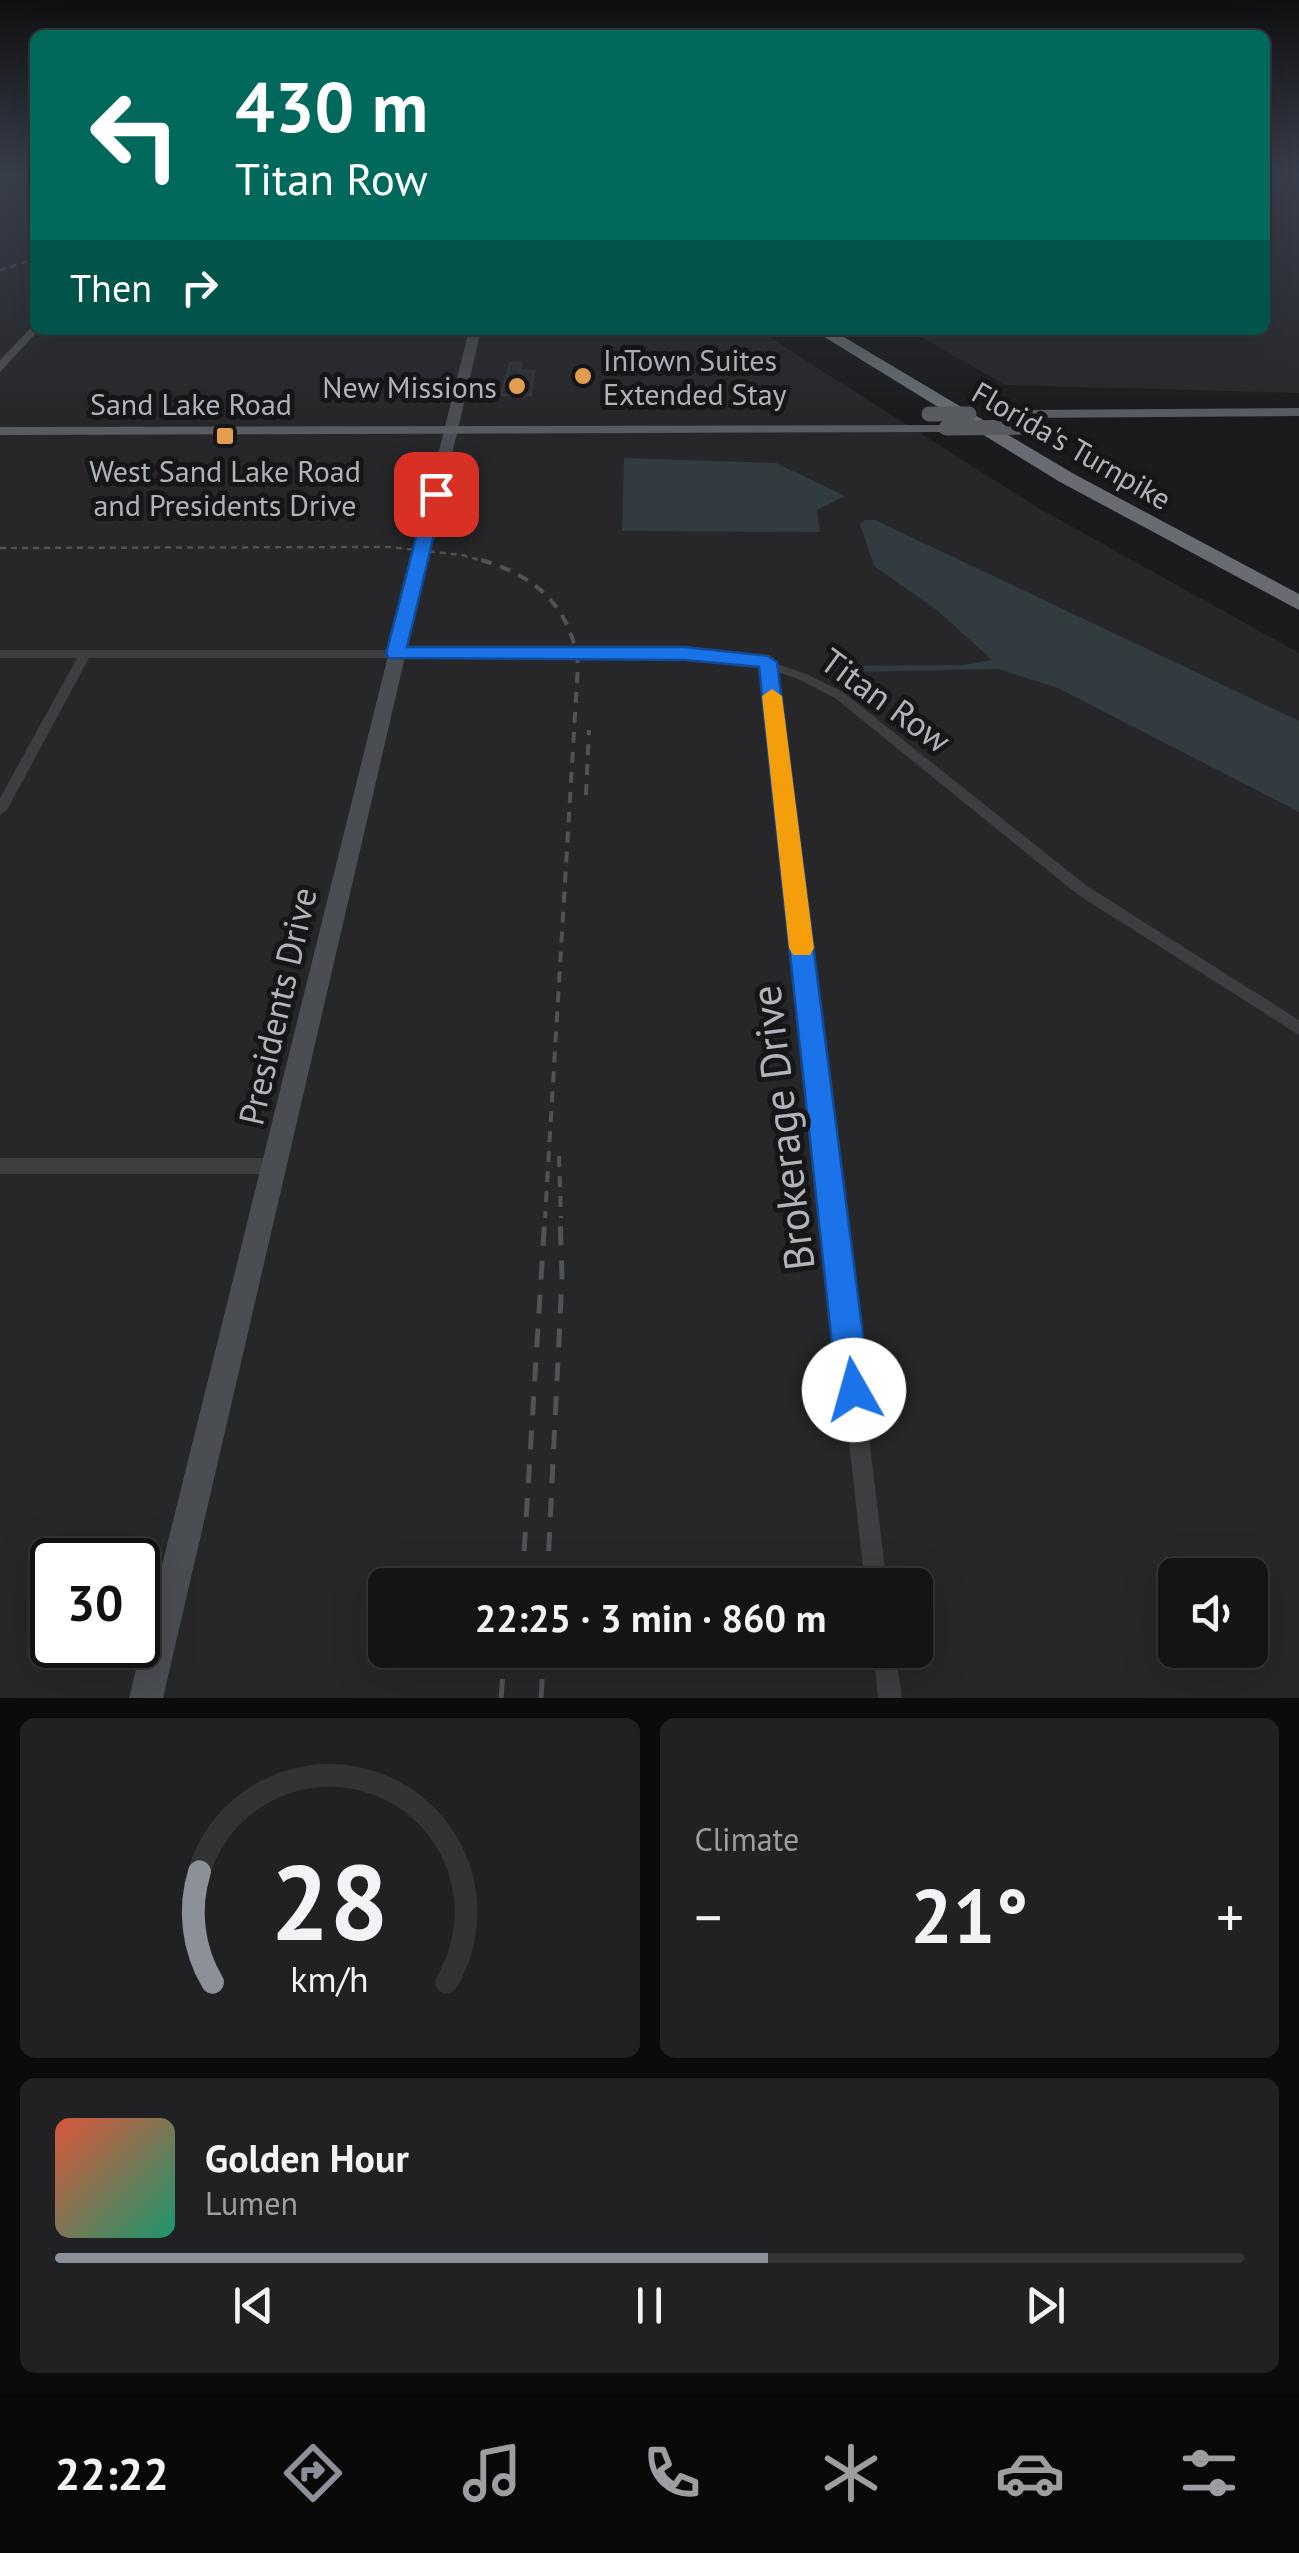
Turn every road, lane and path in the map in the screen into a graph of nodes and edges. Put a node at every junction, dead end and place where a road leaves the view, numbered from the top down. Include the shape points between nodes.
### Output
1 (30, 333) edge
2 (474, 335) edge
3 (829, 335) edge
4 (855, 335) edge
5 (0, 368) edge
6 (1293, 412) edge
7 (0, 418) edge
8 (453, 424) junction
9 (1299, 426) edge
10 (1101, 427) junction
11 (0, 431) edge
12 (1299, 584) edge
13 (1299, 602) edge
14 (0, 654) edge
15 (85, 654) junction
16 (396, 654) junction
17 (768, 662) junction
18 (0, 810) edge
19 (1299, 1028) edge
20 (0, 1166) edge
21 (274, 1166) junction
22 (874, 1568) edge
23 (886, 1668) edge
24 (146, 1698) edge
25 (890, 1698) edge

1 - 5 street
2 - 8 street, Presidents Drive
3 - 13 highway, Florida's Turnpike via 1067,478
4 - 12 highway, Florida's Turnpike via 1068,462
6 - 8 main road, Sand Lake Road, bridge
6 - 10 main road via 1272,421
7 - 8 main road, Sand Lake Road
8 - 10 main road, Sand Lake Road, bridge
8 - 11 main road, Sand Lake Road
8 - 16 street, Presidents Drive
9 - 10 main road
14 - 15 street, Titan Row
15 - 16 street, Titan Row
15 - 18 street
16 - 17 street, Titan Row via 685,654
16 - 21 street, Presidents Drive
17 - 19 street, Titan Row via 839,695 1082,890
17 - 22 street, Brokerage Drive
20 - 21 street
21 - 24 street, Presidents Drive
23 - 25 street

